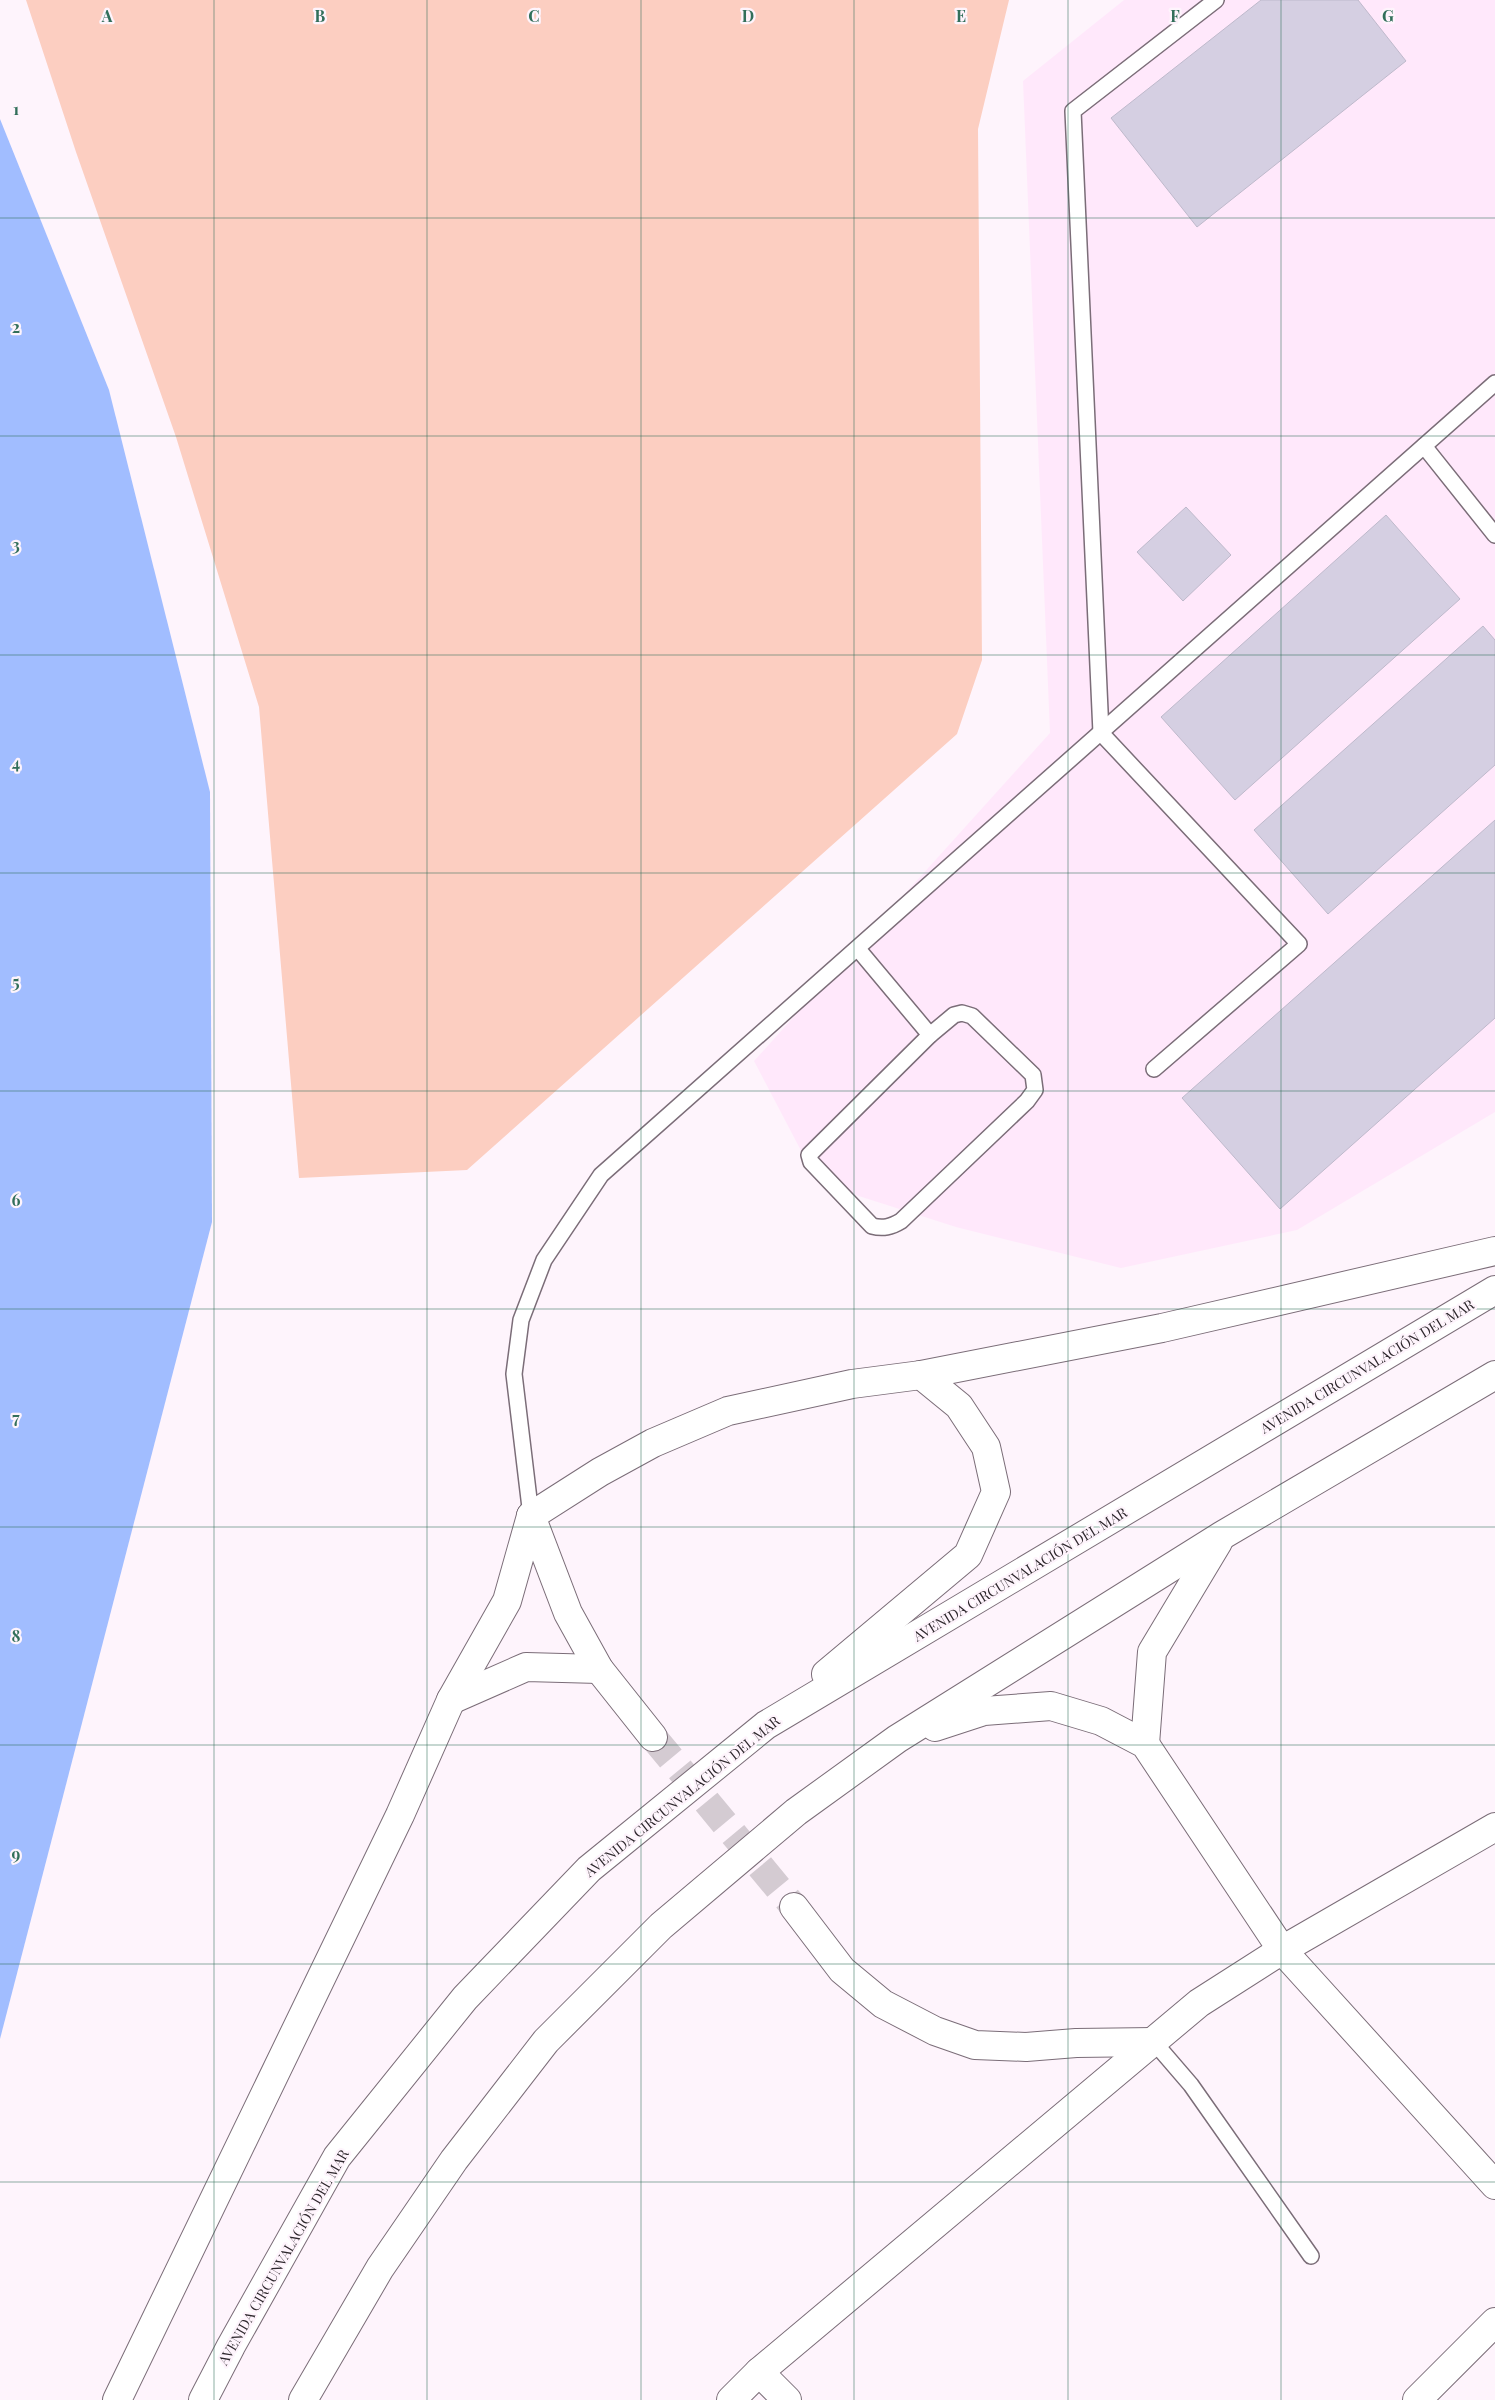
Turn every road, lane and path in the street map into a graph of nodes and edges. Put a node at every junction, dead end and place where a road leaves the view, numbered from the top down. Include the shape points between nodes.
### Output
1 (1216, 0) edge
2 (1495, 383) edge
3 (1424, 446) junction
4 (1495, 535) edge
5 (1101, 733) junction
6 (858, 949) junction
7 (930, 1035) junction
8 (1154, 1069) dead end
9 (1495, 1251) edge
10 (1495, 1290) edge
11 (921, 1374) junction
12 (1495, 1375) edge
13 (532, 1516) junction
14 (1221, 1536) junction
15 (599, 1669) junction
16 (451, 1700) junction
17 (766, 1725) junction
18 (653, 1737) tunnel mouth
19 (897, 1739) junction
20 (1145, 1744) junction
21 (1495, 1828) edge
22 (794, 1907) tunnel mouth
23 (1282, 1950) junction
24 (1154, 2042) junction
25 (1495, 2185) edge
26 (1311, 2256) dead end
27 (1495, 2322) edge
28 (759, 2372) junction
29 (117, 2400) edge
30 (203, 2400) edge
31 (304, 2400) edge
32 (731, 2400) edge
33 (788, 2400) edge
34 (1417, 2400) edge

1 - 5 lane via 1073,111
2 - 3 lane
3 - 4 lane
3 - 5 lane
5 - 6 lane
5 - 8 lane via 1299,944
6 - 7 lane
6 - 13 lane via 601,1175 544,1260 521,1320 514,1374
7 - 7 lane via 809,1156 811,1162 872,1226 886,1227 902,1221 1035,1090 1033,1075 972,1016 954,1015
9 - 11 main road via 1162,1328
10 - 17 main road, AVENIDA CIRCUNVALACIÓN DEL MAR
11 - 13 main road via 852,1384 728,1411 653,1443 600,1472
11 - 17 main road via 960,1406 986,1447 996,1492 968,1555
12 - 14 main road
13 - 15 main road via 568,1613
13 - 16 main road via 507,1601
14 - 19 main road
14 - 20 main road via 1152,1652
15 - 16 main road via 526,1667
15 - 18 main road
16 - 29 main road via 400,1816
17 - 30 main road, AVENIDA CIRCUNVALACIÓN DEL MAR via 590,1869 465,1998 337,2157
19 - 20 main road via 984,1712 1051,1706 1101,1722
19 - 31 main road via 796,1812 661,1926 546,2041 454,2160 380,2268
20 - 23 main road
21 - 23 main road
22 - 24 main road via 842,1970 883,2004 935,2031 975,2045 1026,2047 1076,2042
23 - 24 main road via 1199,2003
23 - 25 main road
24 - 26 lane via 1191,2085
24 - 28 main road
27 - 34 main road
28 - 32 main road
28 - 33 main road

